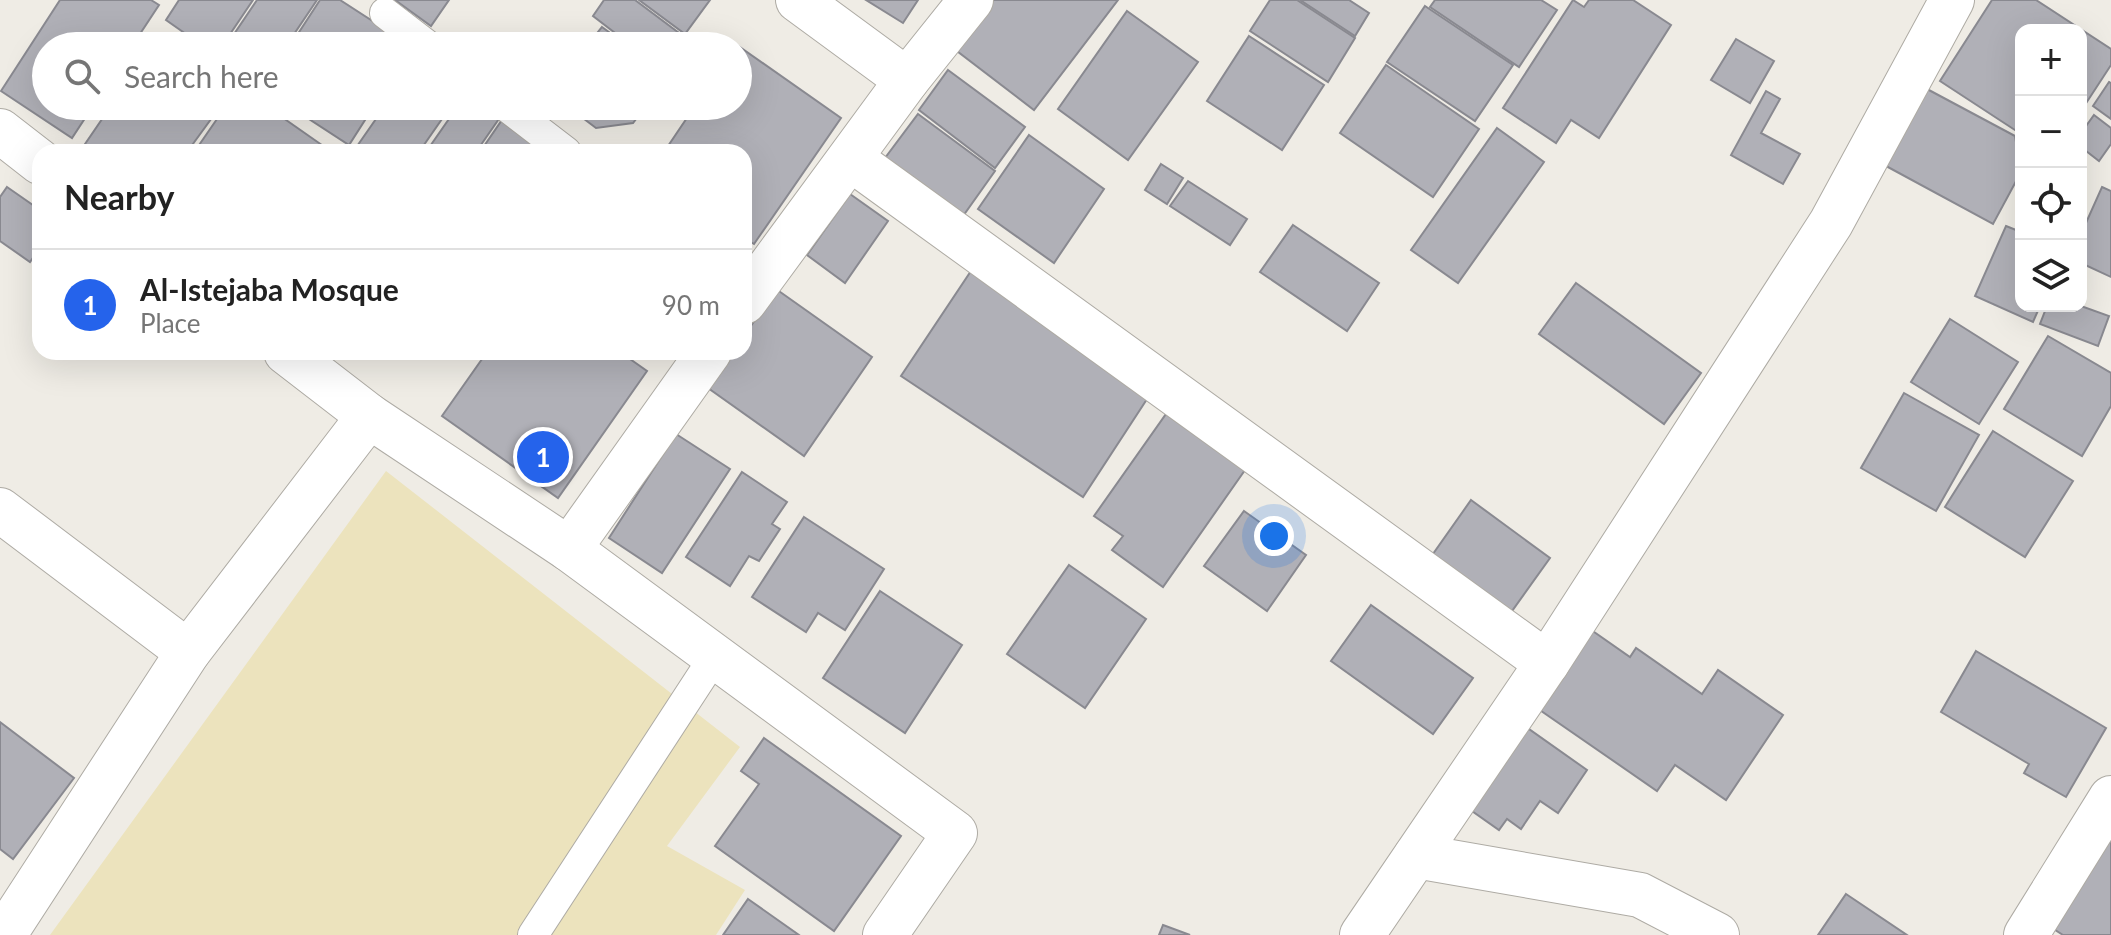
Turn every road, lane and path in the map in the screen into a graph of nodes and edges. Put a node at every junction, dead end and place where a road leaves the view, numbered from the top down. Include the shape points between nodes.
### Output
1 (798, 0) edge
2 (971, 0) edge
3 (1952, 0) edge
4 (385, 13) dead end
5 (410, 32) edge
6 (907, 80) junction
7 (524, 120) edge
8 (0, 131) edge
9 (556, 144) edge
10 (32, 156) edge
11 (851, 159) junction
12 (752, 287) edge
13 (296, 360) edge
14 (703, 360) edge
15 (369, 416) junction
16 (0, 510) edge
17 (569, 549) junction
18 (188, 652) junction
19 (715, 656) junction
20 (1547, 663) junction
21 (2111, 798) edge
22 (1416, 856) junction
23 (14, 887) edge
24 (4, 935) edge
25 (533, 935) edge
26 (885, 935) edge
27 (1362, 935) edge
28 (1717, 935) edge
29 (2026, 935) edge

1 - 6 street
2 - 6 street
3 - 20 street via 1831,223
4 - 5 lane
6 - 11 street
7 - 9 lane
8 - 10 street
11 - 12 street
11 - 20 street
13 - 15 street
14 - 17 street
15 - 17 street
15 - 18 street
16 - 18 street
17 - 19 street
18 - 23 street
19 - 25 lane
19 - 26 street via 955,833
20 - 22 street
21 - 29 street
22 - 27 street
22 - 28 street via 1640,895
23 - 24 street

